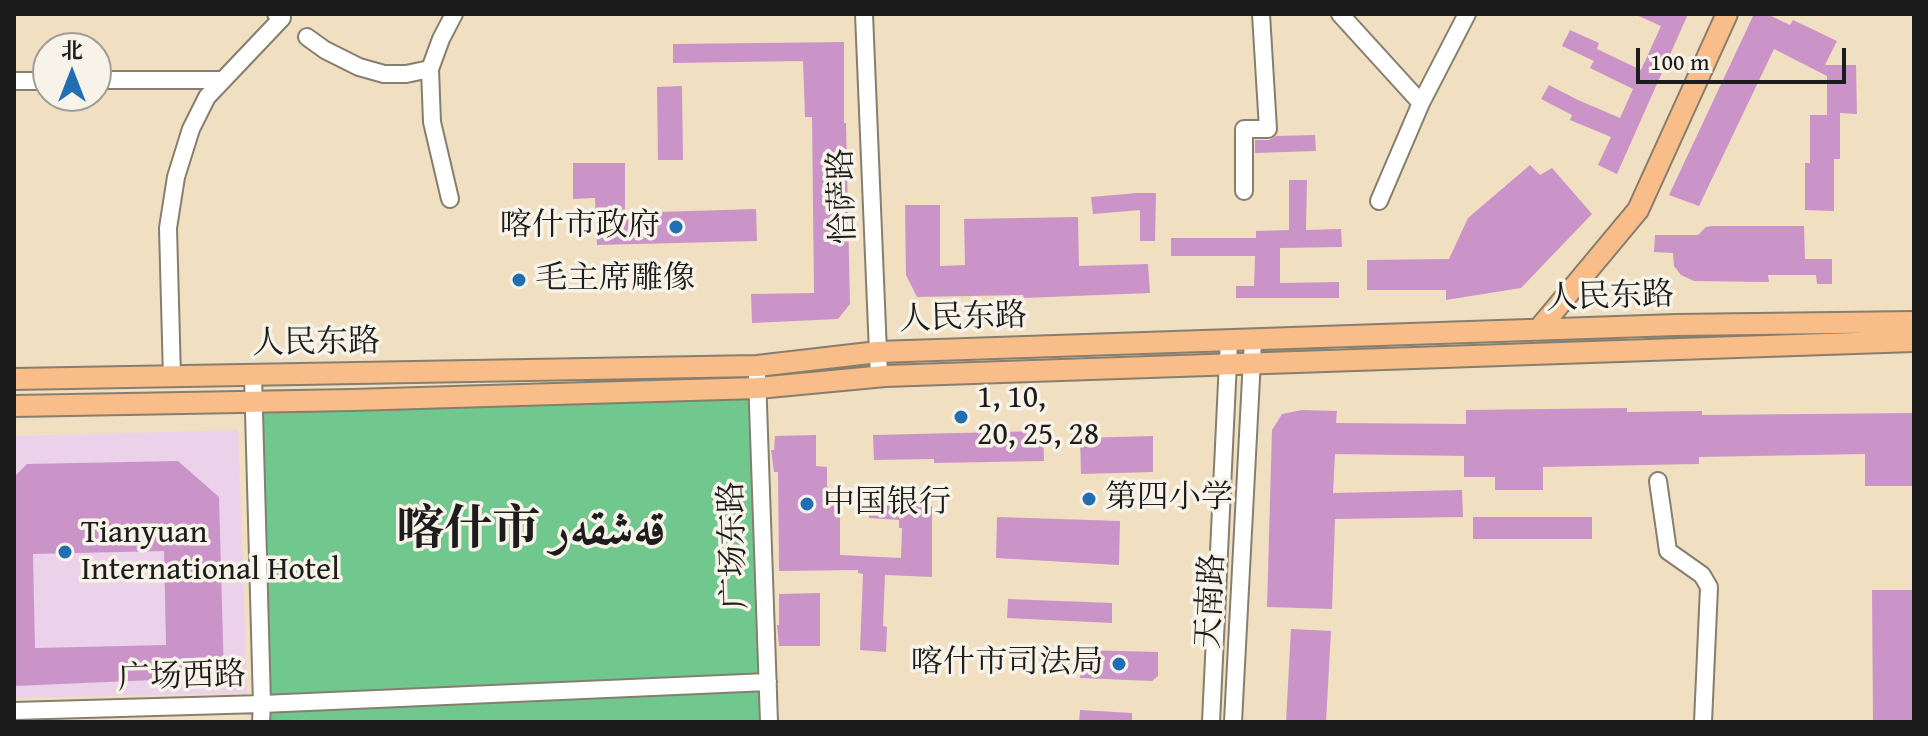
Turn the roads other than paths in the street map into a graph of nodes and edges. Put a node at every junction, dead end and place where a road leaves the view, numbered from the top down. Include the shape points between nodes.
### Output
1 (454, 14) edge
2 (864, 14) edge
3 (1261, 14) edge
4 (1340, 14) edge
5 (1467, 14) edge
6 (1727, 14) edge
7 (279, 16) edge
8 (307, 37) dead end
9 (430, 69) junction
10 (112, 80) edge
11 (220, 80) junction
12 (1421, 103) junction
13 (1244, 191) dead end
14 (450, 199) dead end
15 (1379, 201) dead end
16 (1914, 322) edge
17 (1538, 330) junction
18 (1229, 340) junction
19 (1253, 340) junction
20 (1914, 341) edge
21 (878, 352) junction
22 (1252, 363) junction
23 (1229, 364) junction
24 (757, 366) junction
25 (253, 375) junction
26 (172, 377) junction
27 (879, 377) junction
28 (14, 379) edge
29 (758, 388) junction
30 (253, 402) junction
31 (14, 406) edge
32 (1658, 481) dead end
33 (768, 682) junction
34 (262, 704) junction
35 (14, 711) edge
36 (261, 722) edge
37 (769, 722) edge
38 (1211, 722) edge
39 (1233, 722) edge
40 (1703, 722) edge

1 - 9 street
2 - 21 street, 恰萨路
3 - 13 street via 1268,129 1244,129
4 - 12 street
5 - 12 street
6 - 17 main road via 1638,210
7 - 11 street
8 - 9 street via 359,67 384,74
9 - 14 street via 432,122
10 - 11 street
11 - 26 street via 191,129 176,177 168,228
12 - 15 street
16 - 17 main road, 人民东路
17 - 19 main road, 人民东路
18 - 19 main road, 人民东路
18 - 21 main road, 人民东路
18 - 23 street, 天南路
19 - 22 street, 天南路
20 - 22 main road, 人民东路
21 - 24 main road, 人民东路
21 - 27 street, 恰萨路
22 - 23 main road, 人民东路
22 - 39 street, 天南路
23 - 27 main road, 人民东路
23 - 38 street, 天南路
24 - 25 main road, 人民东路
24 - 29 street, 广场东路
25 - 26 main road, 人民东路
25 - 30 street, 广场西路
26 - 28 main road, 人民东路
27 - 29 main road, 人民东路
29 - 30 main road, 人民东路
29 - 33 street, 广场东路
30 - 31 main road, 人民东路
30 - 34 street, 广场西路
32 - 40 street via 1668,551 1702,575 1709,587
33 - 34 street
33 - 37 street, 广场东路
34 - 35 street, 广场西路
34 - 36 street

